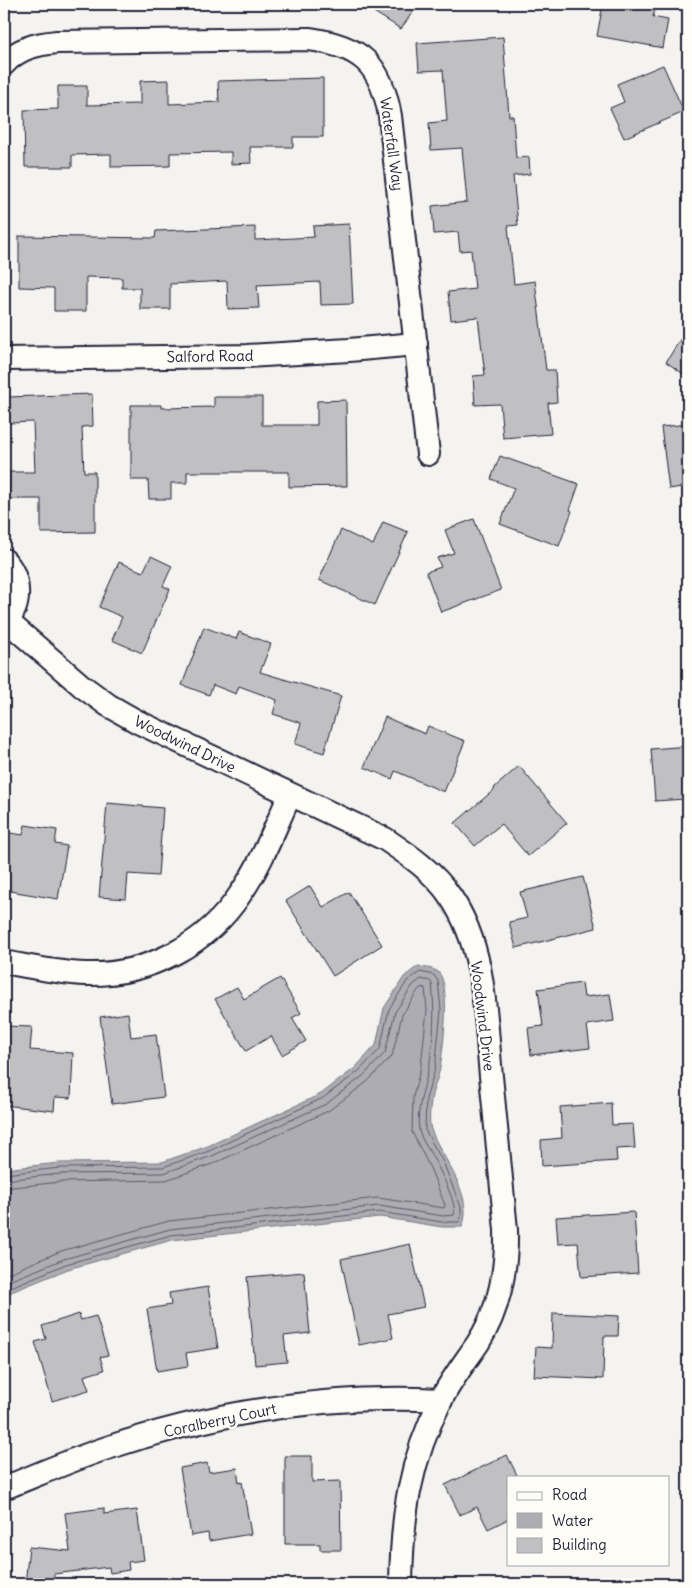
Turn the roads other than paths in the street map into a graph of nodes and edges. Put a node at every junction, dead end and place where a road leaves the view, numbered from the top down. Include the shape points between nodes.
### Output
1 (4, 64) edge
2 (416, 344) junction
3 (4, 359) edge
4 (428, 454) dead end
5 (4, 560) edge
6 (5, 622) edge
7 (290, 795) junction
8 (4, 962) edge
9 (441, 1400) junction
10 (8, 1486) dead end
11 (401, 1584) edge

1 - 2 street, Waterfall Way via 22,50 57,42 309,40 348,48 362,57 374,68 383,84 390,116
2 - 3 street, Salford Road via 247,356
2 - 4 street, Waterfall Way
5 - 6 street via 15,578 17,593 15,608
6 - 7 street, Woodwind Drive via 108,705
7 - 8 street via 242,893 202,937 178,952 149,965 119,972 88,974
7 - 9 street, Woodwind Drive via 385,839 412,858 451,897 464,919 476,955 487,1028 506,1253 504,1274 490,1321
9 - 10 street, Coralberry Court via 403,1398 308,1403 200,1422 100,1450
9 - 11 street, Woodwind Drive via 423,1441 407,1498

